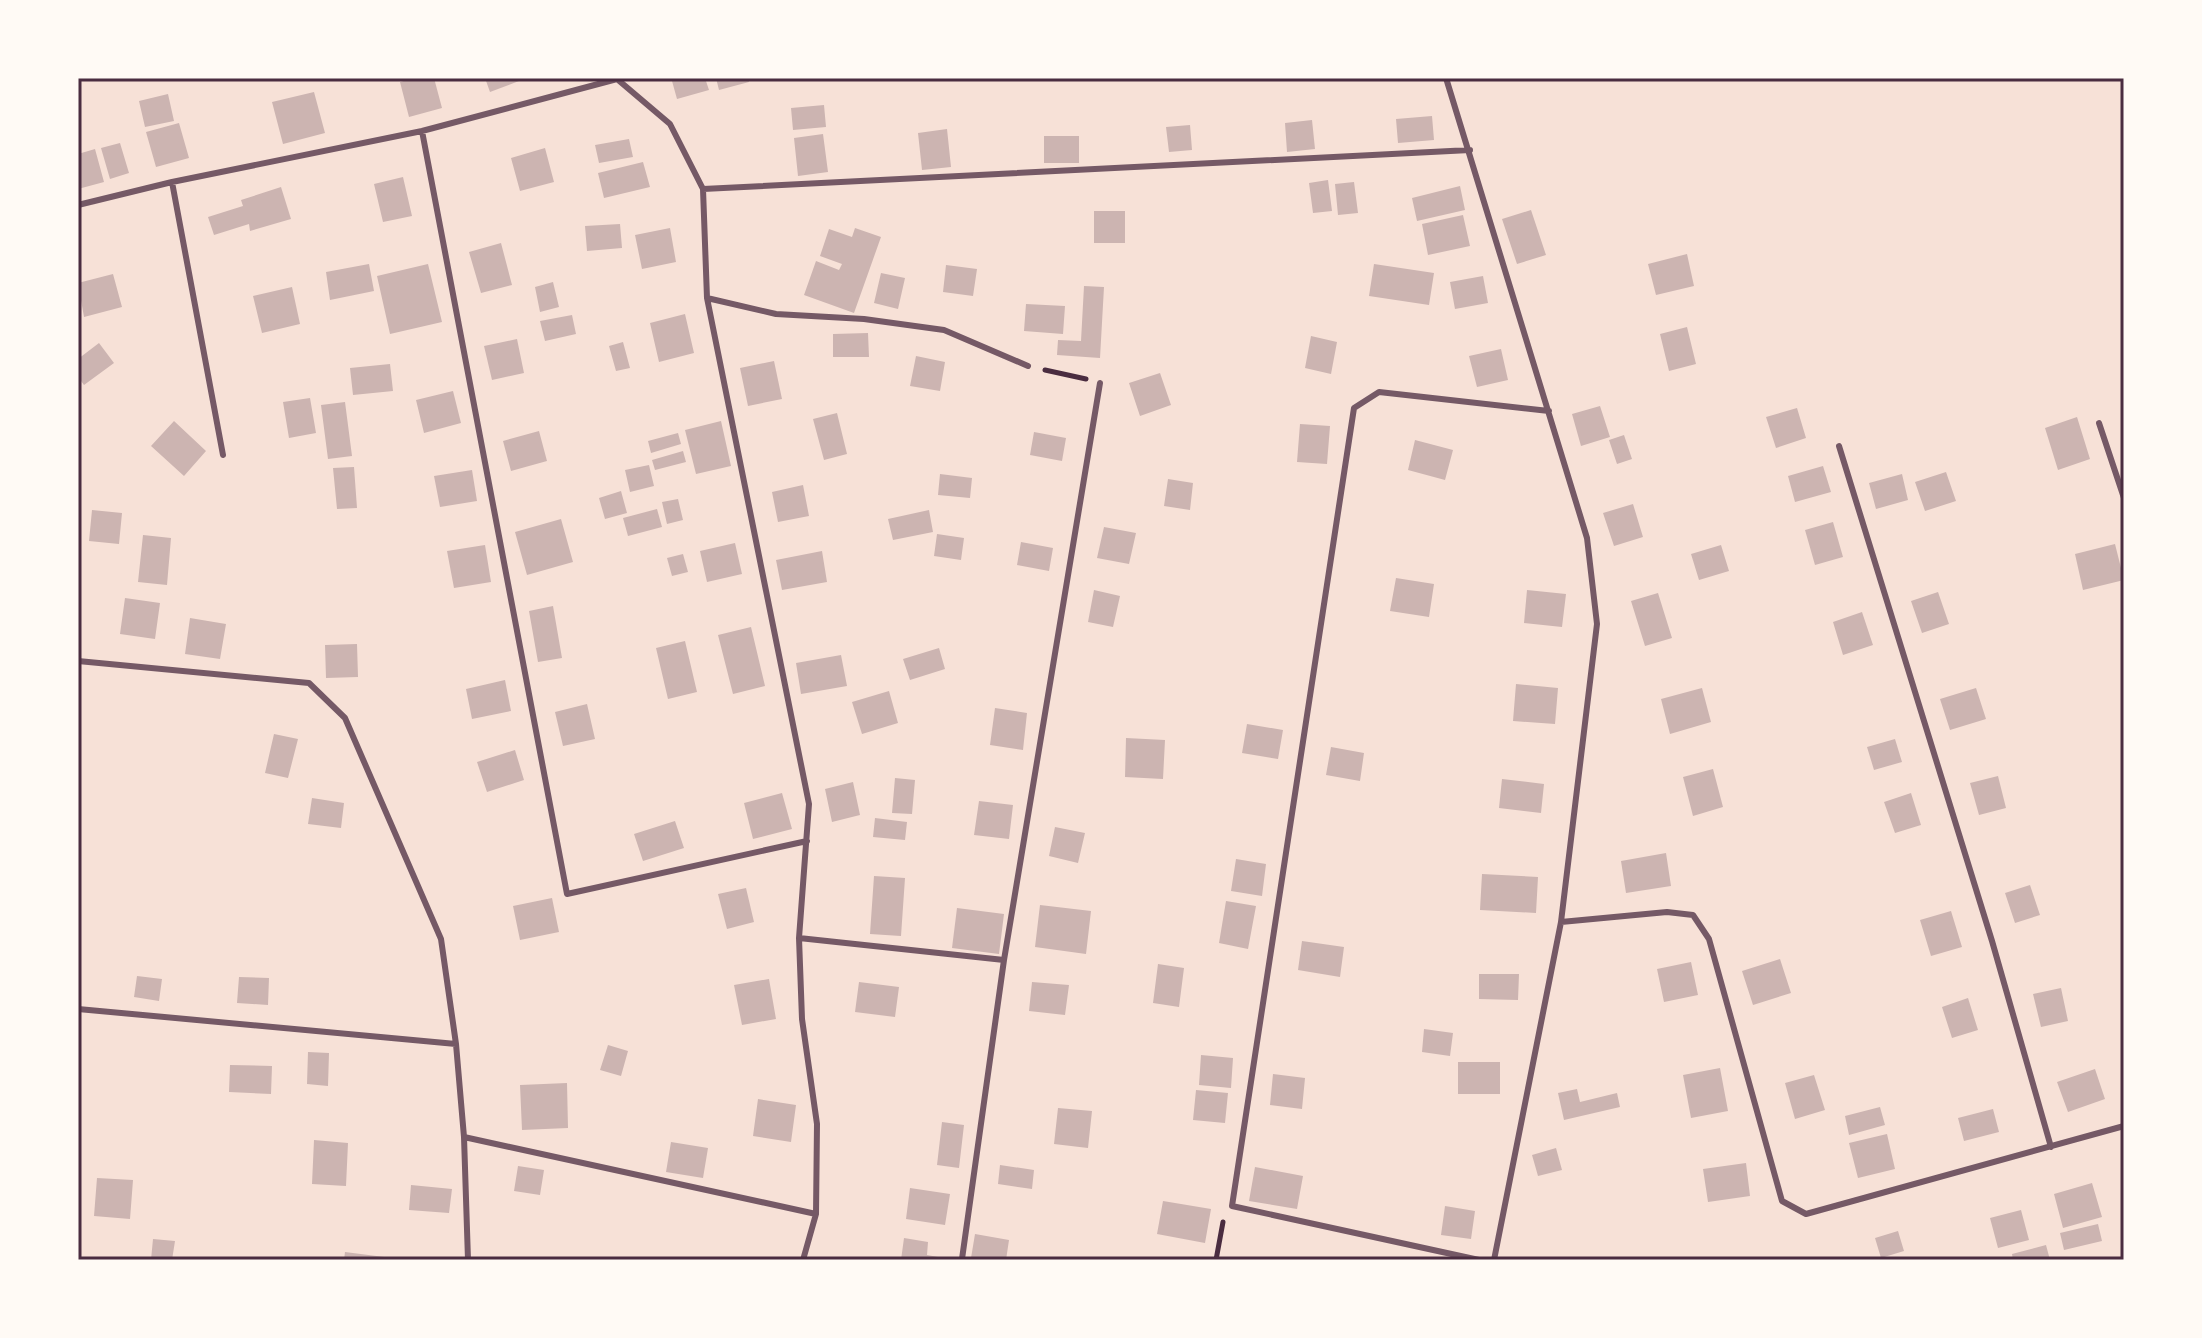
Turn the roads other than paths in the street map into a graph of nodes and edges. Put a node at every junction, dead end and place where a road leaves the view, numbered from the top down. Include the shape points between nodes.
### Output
1 (1446, 78) edge
2 (617, 79) edge
3 (422, 131) junction
4 (1470, 150) junction
5 (172, 182) junction
6 (703, 189) junction
7 (78, 205) edge
8 (707, 298) junction
9 (1028, 366) road end
10 (1100, 383) road end
11 (1549, 411) junction
12 (2099, 423) dead end
13 (1839, 446) dead end
14 (223, 455) dead end
15 (2124, 498) edge
16 (78, 661) edge
17 (807, 841) junction
18 (1561, 922) junction
19 (799, 938) junction
20 (1004, 960) junction
21 (78, 1009) edge
22 (456, 1044) junction
23 (2124, 1126) edge
24 (464, 1137) junction
25 (2051, 1147) junction
26 (816, 1214) junction
27 (962, 1259) edge
28 (468, 1260) edge
29 (803, 1260) edge
30 (1479, 1260) edge
31 (1494, 1260) edge

1 - 4 lane
2 - 3 lane
2 - 6 lane via 670,124
3 - 5 lane
3 - 17 lane via 567,894
4 - 6 lane
4 - 11 lane
5 - 7 lane
5 - 14 lane
6 - 8 lane
8 - 9 lane via 776,314 944,330
8 - 17 lane via 809,804
10 - 20 lane
11 - 18 lane via 1587,538 1597,624
11 - 30 lane via 1379,392 1354,408 1232,1206
12 - 15 lane
13 - 25 lane
16 - 22 lane via 309,683 345,718 441,939
17 - 19 lane
18 - 25 lane via 1667,912 1693,915 1709,939 1782,1201 1806,1214
18 - 31 lane
19 - 20 lane
19 - 26 lane via 802,1019 817,1124
20 - 27 lane
21 - 22 lane
22 - 24 lane
23 - 25 lane
24 - 26 lane
24 - 28 lane
26 - 29 lane

